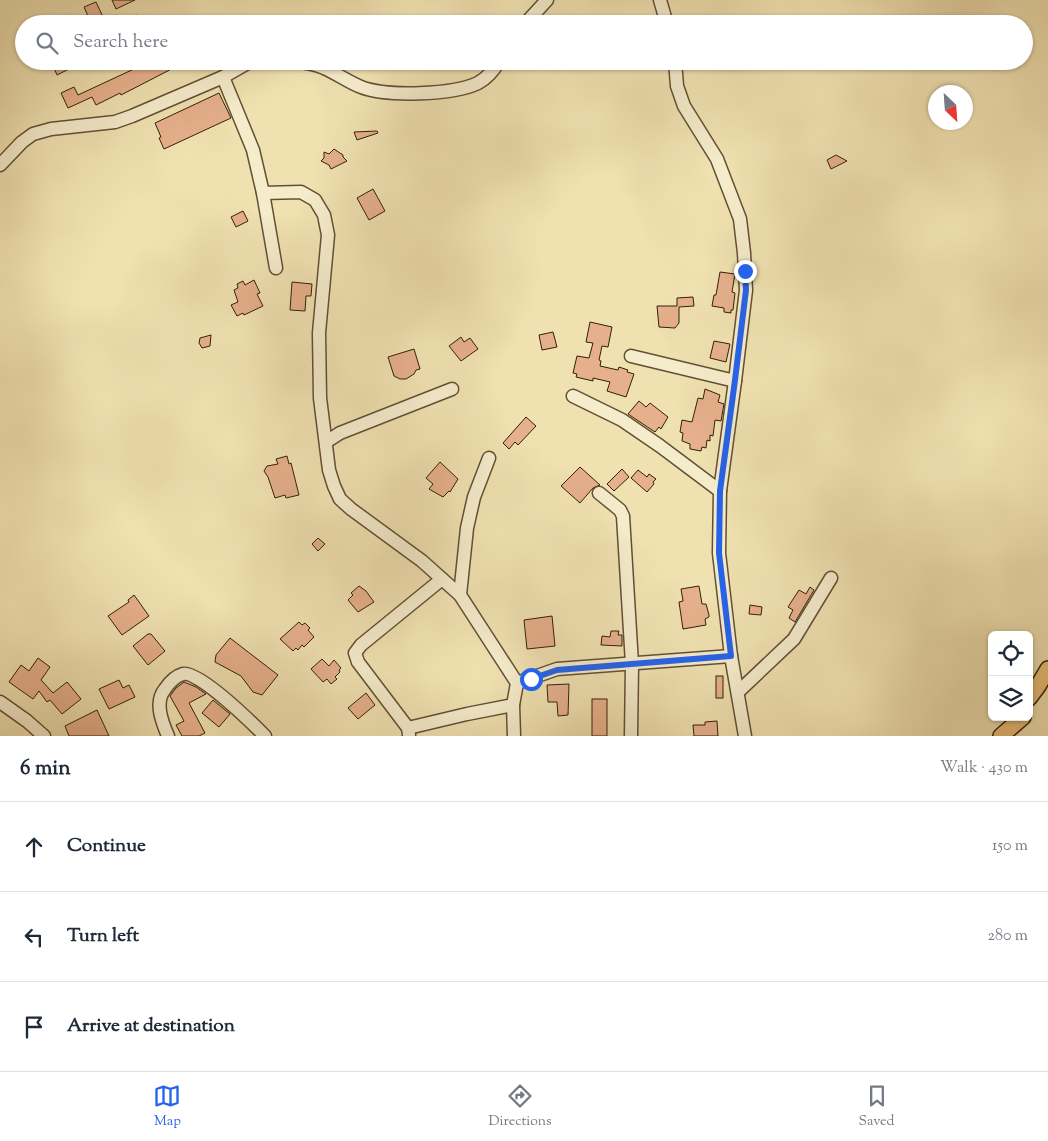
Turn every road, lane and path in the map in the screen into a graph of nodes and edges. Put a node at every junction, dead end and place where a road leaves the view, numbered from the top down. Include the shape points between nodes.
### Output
1 (547, 0) edge
2 (660, 0) edge
3 (533, 15) edge
4 (664, 15) edge
5 (235, 70) edge
6 (328, 70) edge
7 (492, 70) edge
8 (676, 70) edge
9 (223, 77) junction
10 (0, 165) edge
11 (263, 193) junction
12 (276, 268) dead end
13 (631, 356) dead end
14 (735, 380) junction
15 (452, 389) dead end
16 (573, 396) dead end
17 (326, 442) junction
18 (489, 458) dead end
19 (720, 491) junction
20 (599, 493) dead end
21 (831, 578) dead end
22 (442, 579) junction
23 (460, 595) junction
24 (731, 656) junction
25 (632, 664) junction
26 (1048, 669) edge
27 (517, 683) junction
28 (1048, 686) edge
29 (738, 692) junction
30 (1033, 693) edge
31 (0, 702) edge
32 (514, 705) junction
33 (1033, 706) edge
34 (1006, 721) edge
35 (1018, 721) edge
36 (408, 732) edge
37 (44, 736) edge
38 (168, 736) edge
39 (265, 736) edge
40 (514, 736) edge
41 (632, 736) edge
42 (745, 736) edge
43 (989, 736) edge
44 (1001, 736) edge

1 - 3 street
2 - 4 street
5 - 9 street
6 - 7 street via 360,87 393,94 462,88 479,82
8 - 14 street via 684,106 717,159 740,219 746,290
9 - 10 street via 115,122 33,134
9 - 11 street via 250,141
11 - 12 street
11 - 17 street via 301,192 315,200 324,215 328,234 319,333 320,398
13 - 14 street
14 - 19 street
15 - 17 street via 340,433
16 - 19 street via 622,420
17 - 22 street via 329,470 340,499
18 - 23 street via 474,497 467,528
19 - 24 street via 719,553
20 - 25 street via 623,516
21 - 29 street via 794,639
22 - 23 street
22 - 36 street via 355,653 358,662
23 - 27 street
24 - 25 street
24 - 29 street
25 - 27 street via 557,670
25 - 41 street
26 - 30 main road
27 - 32 street
28 - 33 main road
29 - 42 street
31 - 37 street
32 - 36 street via 467,714
32 - 40 street
34 - 43 main road
35 - 44 main road
38 - 39 street via 159,708 161,694 182,674 196,676

